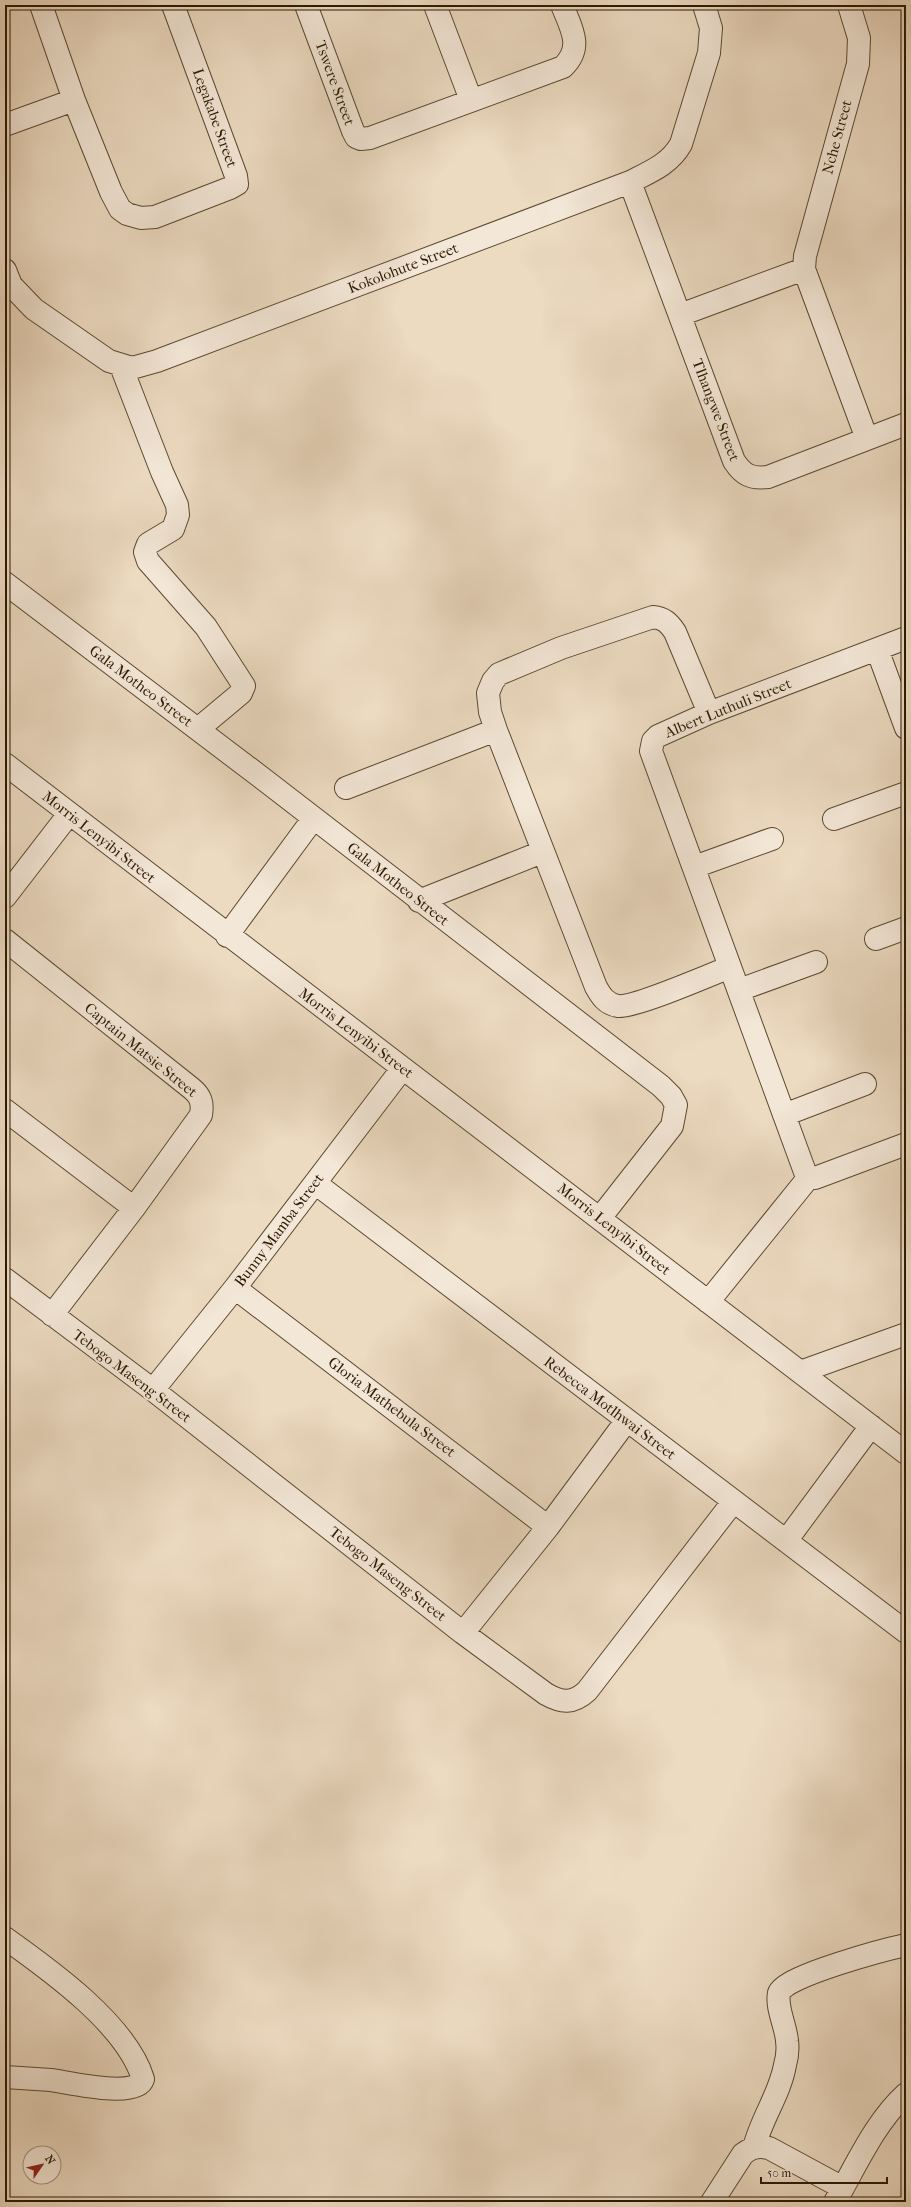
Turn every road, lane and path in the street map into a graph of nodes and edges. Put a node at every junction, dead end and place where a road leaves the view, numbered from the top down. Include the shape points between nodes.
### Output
1 (41, 5) edge
2 (173, 5) edge
3 (306, 5) edge
4 (435, 5) edge
5 (562, 5) edge
6 (704, 5) edge
7 (849, 5) edge
8 (74, 100) junction
9 (471, 100) junction
10 (5, 125) edge
11 (630, 182) junction
12 (804, 269) junction
13 (7, 281) edge
14 (680, 315) junction
15 (121, 366) junction
16 (906, 424) edge
17 (867, 439) junction
18 (5, 583) edge
19 (906, 638) edge
20 (877, 649) junction
21 (709, 713) junction
22 (906, 728) edge
23 (198, 729) junction
24 (496, 730) junction
25 (5, 764) edge
26 (346, 788) dead end
27 (906, 793) edge
28 (69, 814) junction
29 (313, 819) junction
30 (834, 819) dead end
31 (772, 839) dead end
32 (542, 852) junction
33 (694, 867) junction
34 (5, 897) edge
35 (419, 900) junction
36 (906, 928) edge
37 (227, 936) junction
38 (876, 939) dead end
39 (5, 940) edge
40 (816, 962) dead end
41 (730, 967) junction
42 (739, 990) junction
43 (402, 1068) junction
44 (865, 1084) dead end
45 (5, 1110) edge
46 (784, 1115) junction
47 (906, 1144) edge
48 (809, 1177) junction
49 (315, 1183) junction
50 (134, 1208) junction
51 (600, 1218) junction
52 (5, 1279) edge
53 (235, 1288) junction
54 (708, 1302) junction
55 (52, 1315) junction
56 (906, 1334) edge
57 (800, 1372) junction
58 (153, 1390) junction
59 (627, 1420) junction
60 (871, 1426) junction
61 (906, 1453) edge
62 (733, 1502) junction
63 (548, 1527) junction
64 (786, 1541) junction
65 (906, 1632) edge
66 (463, 1633) junction
67 (5, 1938) edge
68 (906, 1945) edge
69 (5, 2077) edge
70 (906, 2094) edge
71 (754, 2148) junction
72 (839, 2195) edge
73 (712, 2202) edge

1 - 8 street, Legakabe Street
2 - 8 street, Legakabe Street via 236,176 236,184 155,217 141,218 127,214 120,209 111,192
3 - 9 street, Tswere Street via 356,137 370,138
4 - 9 street
5 - 9 street, Tswere Street via 575,39 570,60 554,72
6 - 11 street, Kokolohute Street via 711,28 709,53 681,144 665,164
7 - 12 street, Nche Street via 859,38 858,64 805,256
8 - 10 street
11 - 14 street, Tlhangwe Street
11 - 15 street, Kokolohute Street via 157,361 132,368
12 - 14 street
12 - 17 street, Nche Street
13 - 15 street, Kokolohute Street via 34,309 109,361
14 - 17 street, Tlhangwe Street via 734,461 749,477 768,477
15 - 23 street via 177,505 178,515 173,529 148,544 144,552 148,561 206,627 244,686 241,693
16 - 17 street, Tlhangwe Street
18 - 23 street, Gala Motheo Street
19 - 20 street, Albert Luthuli Street
20 - 21 street, Albert Luthuli Street
20 - 22 street
21 - 24 street via 675,632 666,621 653,617 561,648 499,674 488,693 490,712
21 - 33 street, Albert Luthuli Street via 658,736 653,741 651,751
23 - 29 street, Gala Motheo Street
24 - 26 street
24 - 32 street
25 - 28 street, Morris Lenyibi Street
27 - 30 street
28 - 34 street
28 - 37 street, Morris Lenyibi Street
29 - 35 street, Gala Motheo Street
29 - 37 street
31 - 33 street
32 - 35 street
32 - 41 street via 596,987 609,1003 627,1006
33 - 41 street, Albert Luthuli Street
35 - 51 street, Gala Motheo Street via 671,1096 676,1105 672,1126
36 - 38 street
37 - 43 street, Morris Lenyibi Street
39 - 50 street, Captain Matsie Street via 198,1094 202,1101 200,1115
40 - 42 street
41 - 42 street, Albert Luthuli Street
42 - 46 street, Albert Luthuli Street
43 - 49 street, Bunny Mamba Street
43 - 51 street, Morris Lenyibi Street
44 - 46 street
45 - 50 street
46 - 48 street, Albert Luthuli Street
47 - 48 street via 815,1178
48 - 54 street
49 - 53 street, Bunny Mamba Street
49 - 59 street, Rebecca Motlhwai Street
50 - 55 street, Captain Matsie Street
51 - 54 street, Morris Lenyibi Street
52 - 55 street, Tebogo Maseng Street
53 - 58 street, Bunny Mamba Street
53 - 63 street, Gloria Mathebula Street
54 - 57 street, Morris Lenyibi Street
55 - 58 street, Tebogo Maseng Street
56 - 57 street
57 - 60 street, Morris Lenyibi Street
58 - 66 street, Tebogo Maseng Street
59 - 62 street, Rebecca Motlhwai Street
59 - 63 street
60 - 61 street, Morris Lenyibi Street
60 - 64 street
62 - 64 street, Rebecca Motlhwai Street
62 - 66 street, Tebogo Maseng Street via 581,1696 567,1702 559,1701
63 - 66 street
64 - 65 street, Rebecca Motlhwai Street
67 - 69 street via 54,1974 106,2022 137,2061 143,2079 136,2086 107,2089 52,2080
68 - 71 street via 871,1953 814,1972 788,1984 779,1992 787,2041 786,2064 781,2085 762,2122
70 - 72 street via 874,2135
71 - 72 street via 769,2148
71 - 73 street via 743,2154 735,2164

